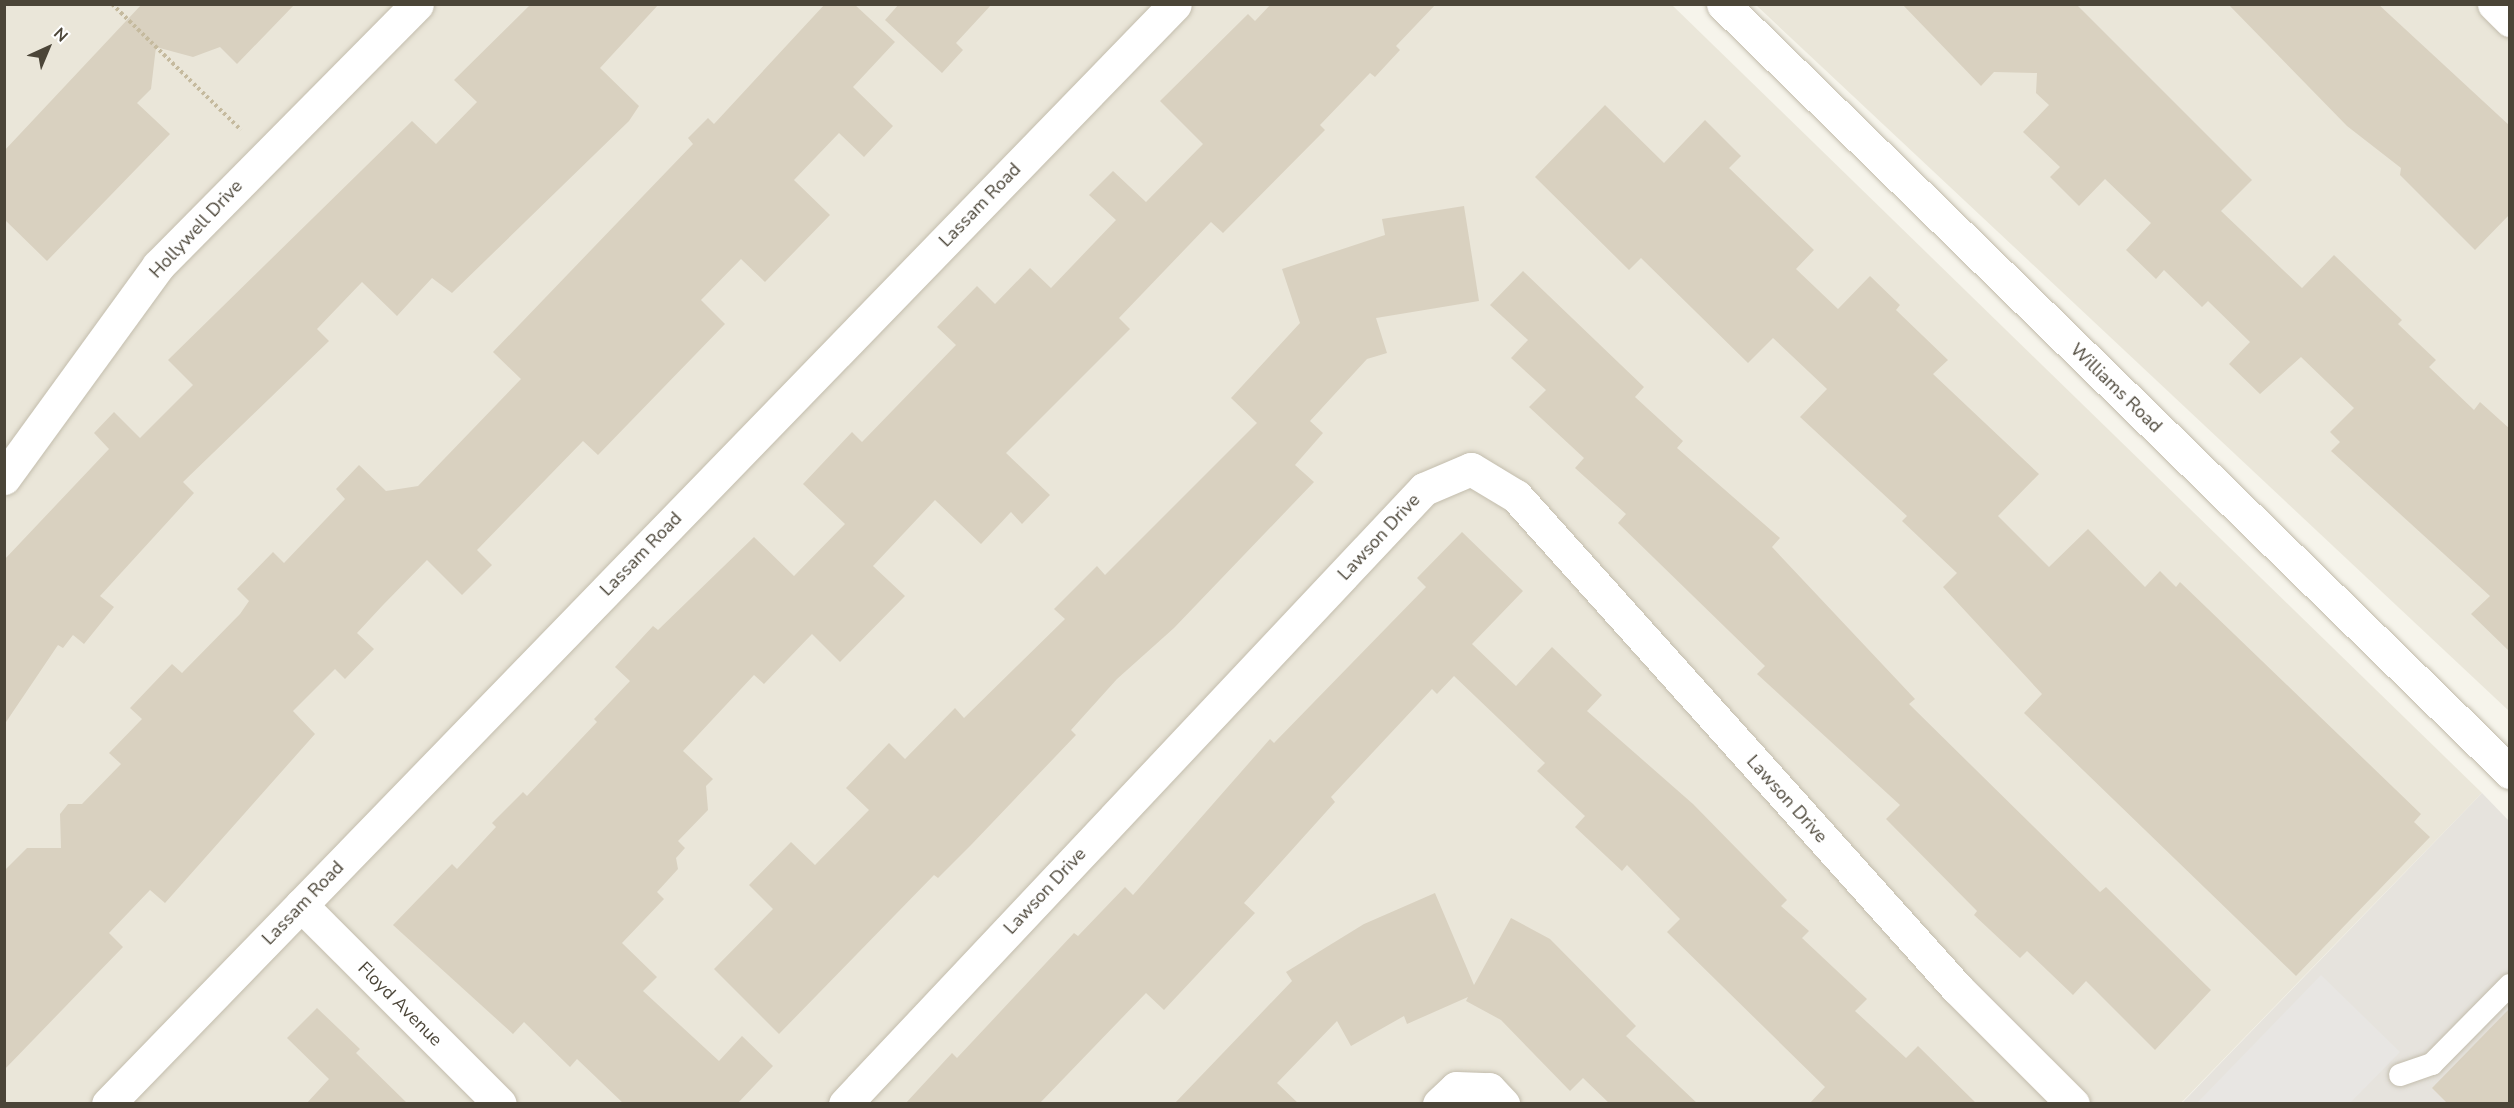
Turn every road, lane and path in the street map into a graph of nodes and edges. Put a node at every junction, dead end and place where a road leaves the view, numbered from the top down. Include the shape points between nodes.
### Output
1 (112, 4) edge
2 (417, 4) edge
3 (1175, 4) edge
4 (1723, 4) edge
5 (2494, 4) edge
6 (2510, 20) edge
7 (267, 155) junction
8 (4, 478) edge
9 (2510, 772) edge
10 (301, 905) junction
11 (2510, 985) edge
12 (2400, 1075) dead end
13 (108, 1104) edge
14 (500, 1104) edge
15 (845, 1104) edge
16 (1439, 1104) edge
17 (1503, 1104) edge
18 (2073, 1104) edge

1 - 7 path
2 - 7 street, Hollywell Drive
3 - 10 street, Lassam Road
4 - 9 street, Williams Road
5 - 6 street
7 - 8 street, Hollywell Drive via 158,266
10 - 13 street, Lassam Road
10 - 14 street, Floyd Avenue
11 - 12 lane via 2432,1064
15 - 18 street, Lawson Drive via 1424,489 1471,469 1516,496 1957,988
16 - 17 street via 1456,1088 1489,1089

